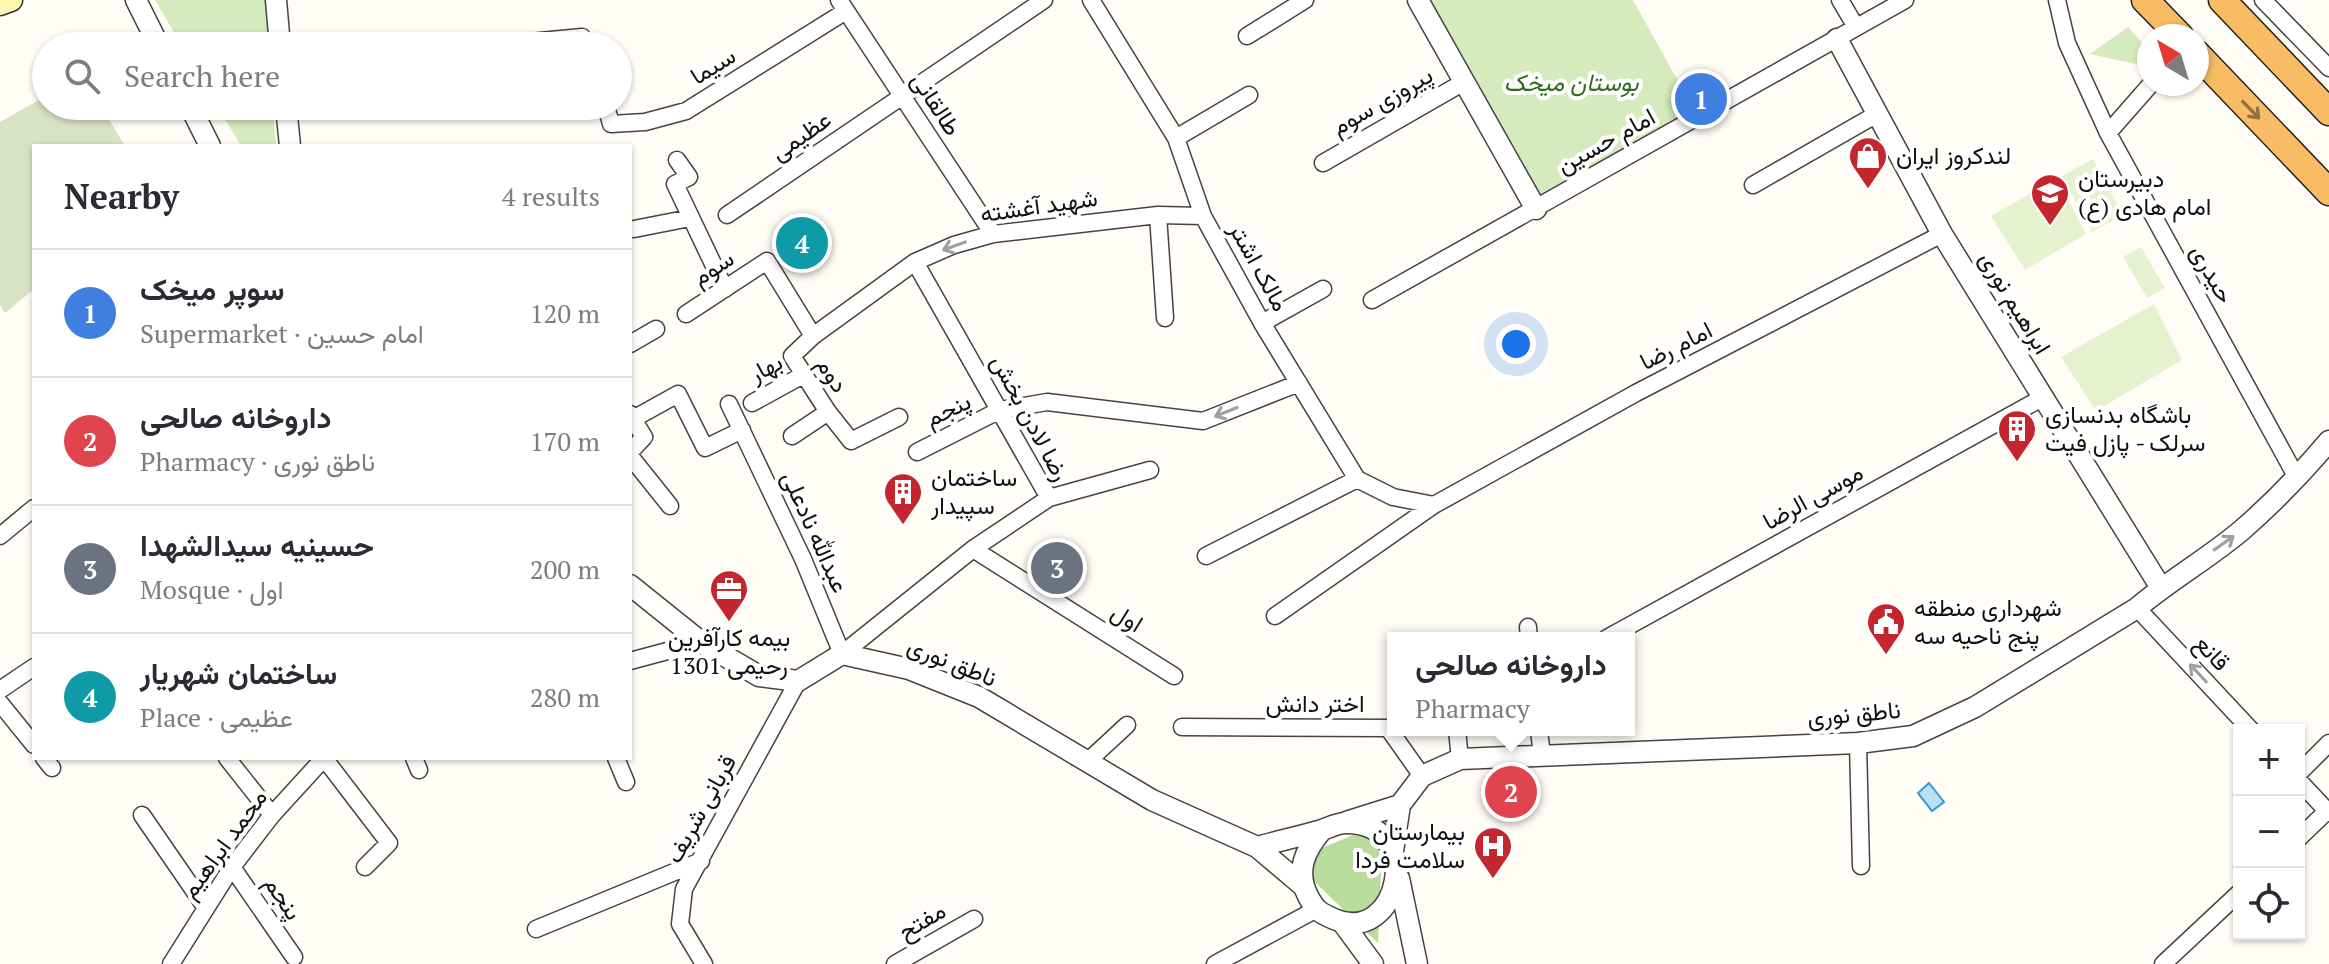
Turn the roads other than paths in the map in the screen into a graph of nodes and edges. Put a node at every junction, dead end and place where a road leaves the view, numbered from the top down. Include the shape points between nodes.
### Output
1 (11, 0) edge
2 (136, 0) edge
3 (276, 0) edge
4 (1044, 0) edge
5 (1091, 0) edge
6 (1305, 0) edge
7 (1418, 0) edge
8 (1840, 0) edge
9 (1905, 0) edge
10 (2057, 0) edge
11 (2222, 0) edge
12 (2263, 0) edge
13 (0, 4) edge
14 (2152, 4) edge
15 (842, 5) edge
16 (2170, 24) edge
17 (1856, 27) junction
18 (152, 32) edge
19 (279, 32) edge
20 (1247, 36) dead end
21 (1837, 39) junction
22 (2209, 67) edge
23 (2329, 68) edge
24 (1464, 82) junction
25 (902, 95) junction
26 (1249, 95) dead end
27 (2140, 96) edge
28 (2329, 112) edge
29 (1877, 114) junction
30 (197, 120) edge
31 (287, 120) edge
32 (610, 120) edge
33 (2108, 133) junction
34 (1176, 138) junction
35 (209, 144) edge
36 (290, 144) edge
37 (677, 160) dead end
38 (1323, 163) dead end
39 (1753, 185) dead end
40 (2329, 192) edge
41 (1536, 209) junction
42 (727, 215) dead end
43 (1158, 215) junction
44 (1203, 216) junction
45 (690, 218) junction
46 (634, 229) dead end
47 (993, 234) junction
48 (1942, 234) junction
49 (915, 262) junction
50 (725, 289) junction
51 (1323, 289) dead end
52 (1372, 300) dead end
53 (686, 314) dead end
54 (1165, 318) dead end
55 (1262, 323) junction
56 (656, 329) dead end
57 (813, 336) junction
58 (632, 343) edge
59 (803, 375) junction
60 (1299, 383) junction
61 (2042, 398) junction
62 (752, 403) dead end
63 (729, 404) dead end
64 (1000, 410) junction
65 (828, 412) junction
66 (632, 416) edge
67 (899, 417) dead end
68 (742, 430) junction
69 (792, 436) dead end
70 (2329, 441) edge
71 (632, 452) edge
72 (917, 452) dead end
73 (632, 457) edge
74 (1150, 470) dead end
75 (2297, 478) junction
76 (1357, 479) junction
77 (1049, 498) junction
78 (1434, 505) junction
79 (670, 506) dead end
80 (32, 510) edge
81 (0, 535) edge
82 (973, 549) junction
83 (1206, 556) dead end
84 (632, 587) edge
85 (2161, 588) junction
86 (2137, 608) junction
87 (1275, 616) dead end
88 (1618, 632) edge
89 (701, 642) junction
90 (842, 654) junction
91 (632, 660) edge
92 (32, 668) edge
93 (1174, 676) dead end
94 (798, 681) junction
95 (0, 690) edge
96 (0, 703) edge
97 (2245, 724) edge
98 (1127, 725) dead end
99 (1182, 727) dead end
100 (1387, 728) edge
101 (1394, 736) edge
102 (1458, 736) edge
103 (1540, 736) edge
104 (32, 743) edge
105 (1858, 743) junction
106 (2329, 743) edge
107 (1542, 756) junction
108 (1460, 759) junction
109 (229, 760) edge
110 (322, 760) edge
111 (326, 760) edge
112 (617, 760) edge
113 (1087, 762) junction
114 (2305, 767) edge
115 (1422, 776) junction
116 (626, 782) dead end
117 (2305, 787) edge
118 (1400, 805) junction
119 (2328, 812) edge
120 (142, 815) dead end
121 (272, 815) junction
122 (1344, 823) junction
123 (1322, 830) junction
124 (2305, 833) edge
125 (1257, 847) junction
126 (701, 861) junction
127 (1396, 861) junction
128 (1861, 866) dead end
129 (232, 867) junction
130 (365, 867) dead end
131 (1302, 885) junction
132 (2233, 899) edge
133 (206, 908) junction
134 (1315, 910) junction
135 (974, 919) dead end
136 (1342, 922) junction
137 (536, 929) dead end
138 (294, 957) dead end
139 (171, 964) edge
140 (704, 964) edge
141 (895, 964) edge
142 (1215, 964) edge
143 (1373, 964) edge
144 (1417, 964) edge
145 (2163, 964) edge

1 - 13 main road
2 - 18 street
3 - 19 street
4 - 25 street, عظیمی
5 - 34 street, مالک اشتر
6 - 20 street
7 - 24 street
8 - 17 street
9 - 17 street, امام حسین
10 - 33 street, حیدری via 2067,43
11 - 28 highway
12 - 23 street
14 - 16 highway
15 - 25 street, طالقانی
15 - 32 street, سیما via 686,111 645,122
17 - 21 street, امام حسین
21 - 29 street, ابراهیم نوری
21 - 41 street, امام حسین
22 -> 40 highway
24 - 38 street, پیروزی سوم
24 - 41 street
25 - 42 street, عظیمی
25 - 47 street, طالقانی
26 - 34 street
27 - 33 street
29 - 39 street
29 - 48 street, ابراهیم نوری
30 - 35 street
31 - 36 street
33 - 75 street, حیدری
34 - 44 street, مالک اشتر
37 - 45 street via 689,177 675,184
41 - 52 street, امام حسین
43 - 44 street, شهید آغشته
43 - 47 street, شهید آغشته
43 - 54 street
44 - 55 street, مالک اشتر
45 - 46 street
45 - 50 street
47 -> 49 street, شهید آغشته
48 - 61 street, ابراهیم نوری
48 - 78 street, امام رضا
49 - 57 street, شهید آغشته
49 - 64 street, رضا لادن بخش
50 - 53 street, سوم
50 - 57 street, سوم via 767,261
51 - 55 street
55 - 60 street, مالک اشتر
56 - 58 street
57 - 59 street, دوم via 792,356
59 - 62 street, بهار
59 - 65 street, دوم
60 -> 64 street via 1203,421 1047,402
60 - 76 street, مالک اشتر
61 - 85 street, ابراهیم نوری
61 - 88 street, موسی الرضا
63 - 68 street, عبدالله نادعلی
64 - 72 street, پنجم
64 - 77 street, رضا لادن بخش
65 - 67 street, دوم via 851,441
65 - 69 street
66 - 68 street via 678,394 705,448
66 - 71 street via 644,437
68 - 90 street, عبدالله نادعلی
70 - 75 street, ناطق نوری
73 - 79 street
74 - 77 street
85 -> 75 street, ناطق نوری via 2240,531
76 - 78 street via 1393,497
76 - 83 street
77 - 82 street, رضا لادن بخش
78 - 87 street, امام رضا
80 - 81 street
82 - 90 street, رضا لادن بخش
82 - 93 street, اول
84 - 89 street
85 - 86 street, ناطق نوری
97 -> 86 street, قانع
86 - 105 street, ناطق نوری via 1975,707 1913,736
89 - 91 street
89 - 94 street via 759,676
90 - 94 street
90 - 113 street, ناطق نوری via 909,669 979,697
92 - 95 street
94 - 126 street, قربانی شریف
96 - 104 street
98 - 113 street
99 - 100 street, اختر دانش
101 - 115 street, اختر دانش
102 - 108 street
103 - 107 street
105 - 107 street, ناطق نوری
105 - 128 street
106 - 114 street
107 - 108 street, ناطق نوری
108 - 115 street, ناطق نوری
109 - 121 street
110 - 121 street, محمد ابراهیم
111 - 130 street via 389,843
112 - 116 street
113 - 125 street, ناطق نوری via 1152,800
115 - 118 street, ناطق نوری
117 - 119 street
118 - 122 street
118 - 127 street
119 - 124 street
120 - 133 street
121 - 129 street, محمد ابراهیم
122 - 123 street
122 - 127 street via 1381,836
123 - 125 street
123 - 131 street via 1302,861
125 - 131 street, ناطق نوری
126 - 137 street
126 - 140 street, قربانی شریف via 684,889 680,924
127 - 136 street via 1392,896 1380,913
127 - 144 street
129 - 133 street, محمد ابراهیم
129 - 138 street, پنجم
131 - 134 street
132 - 145 street
133 - 139 street, محمد ابراهیم
134 - 136 street
134 - 142 street
135 - 141 street, مفتح
136 - 143 street

